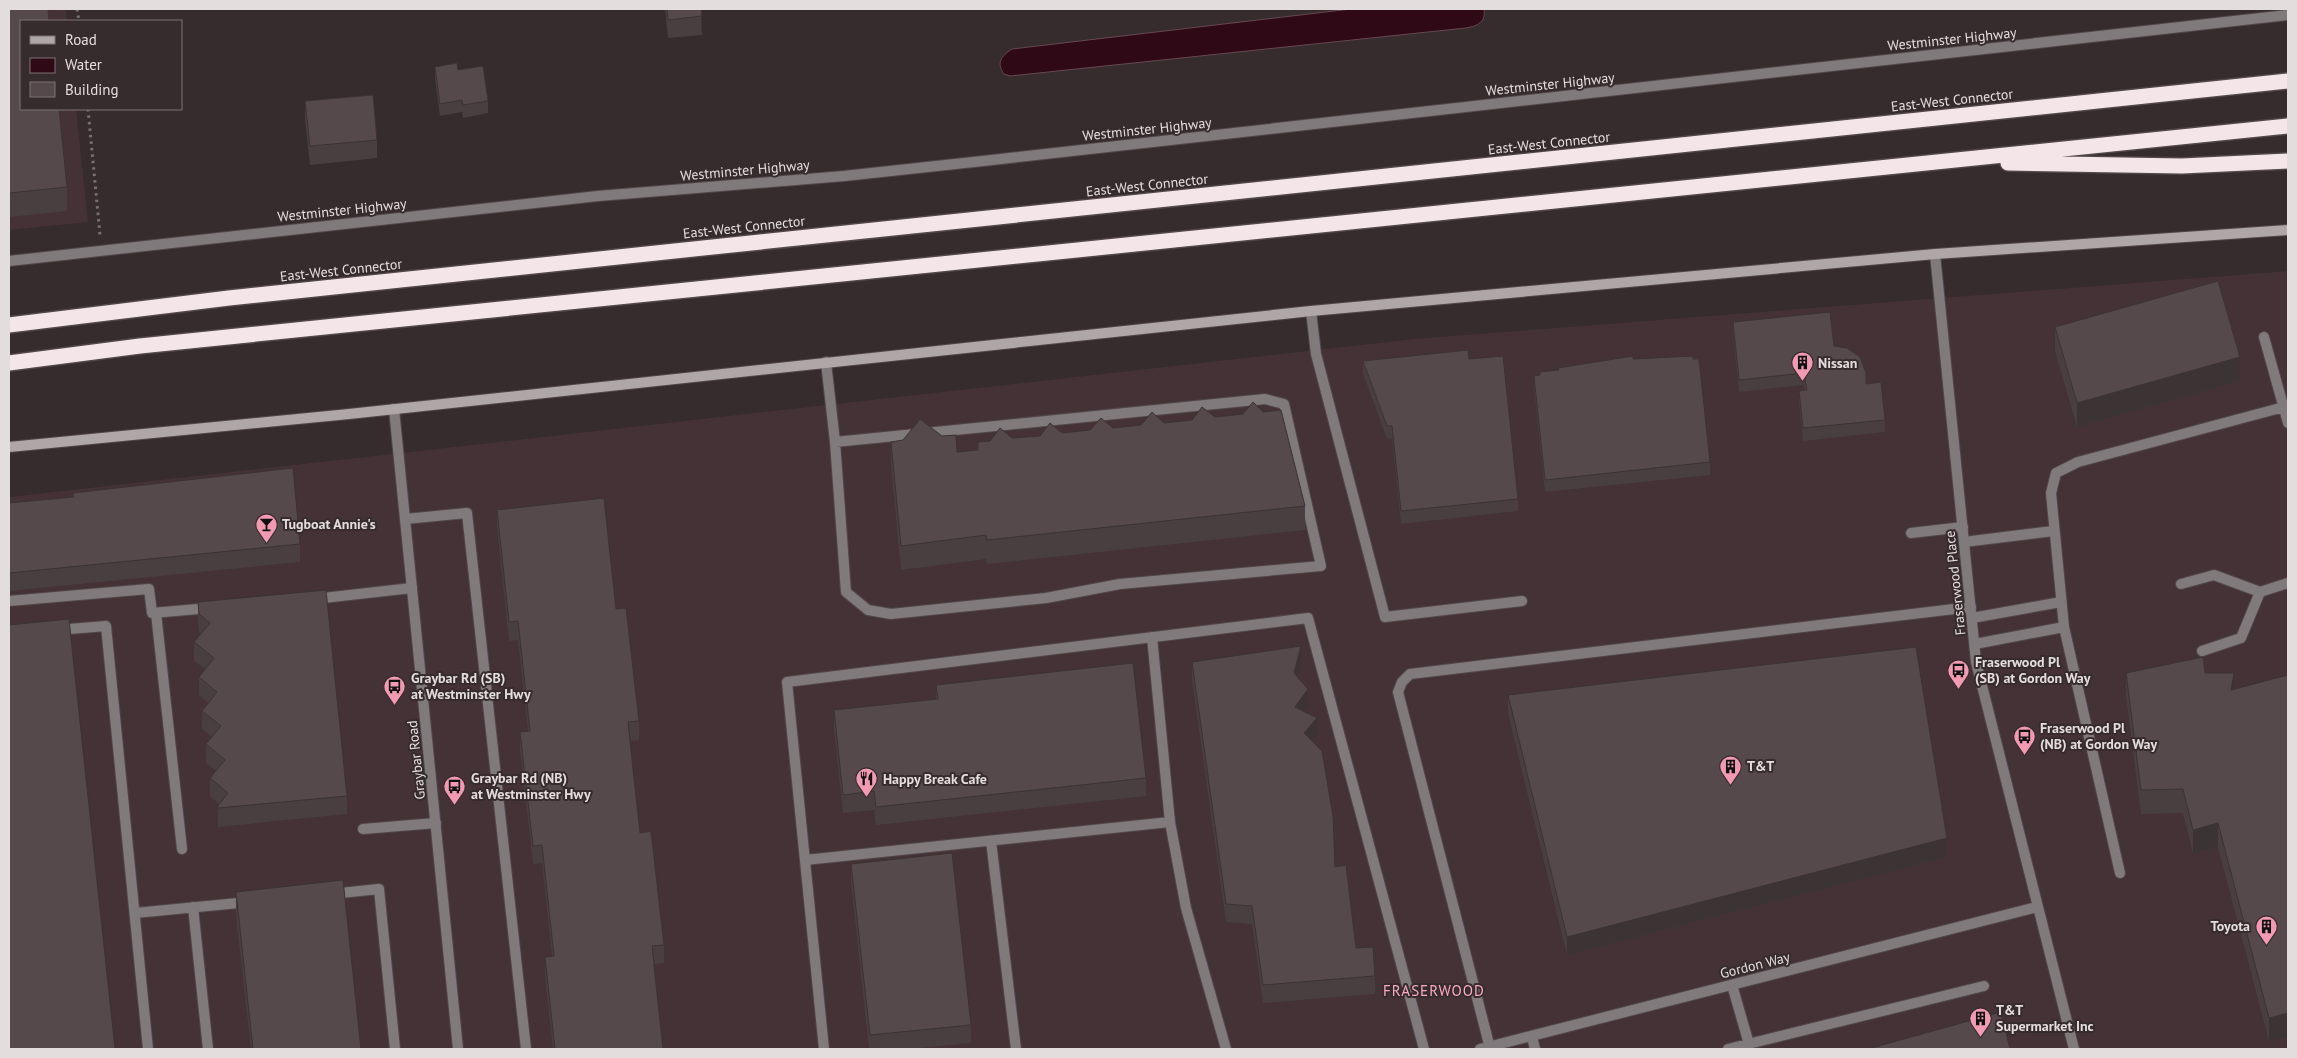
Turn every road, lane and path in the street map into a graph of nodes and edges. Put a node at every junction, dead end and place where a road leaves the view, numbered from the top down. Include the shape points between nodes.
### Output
1 (2288, 15) edge
2 (2288, 82) edge
3 (88, 110) edge
4 (2288, 126) edge
5 (2288, 161) edge
6 (1942, 162) junction
7 (2288, 230) edge
8 (102, 251) junction
9 (1936, 254) junction
10 (9, 261) edge
11 (1311, 311) junction
12 (9, 325) edge
13 (2264, 337) dead end
14 (826, 362) junction
15 (9, 363) edge
16 (2284, 407) junction
17 (394, 409) junction
18 (2288, 423) edge
19 (835, 442) junction
20 (9, 447) edge
21 (405, 519) junction
22 (1963, 528) junction
23 (2053, 531) junction
24 (1911, 533) dead end
25 (1964, 542) junction
26 (2288, 583) edge
27 (2181, 584) dead end
28 (412, 588) junction
29 (2260, 592) junction
30 (305, 600) edge
31 (9, 601) edge
32 (1522, 601) dead end
33 (2061, 602) junction
34 (226, 607) edge
35 (1971, 612) junction
36 (156, 613) junction
37 (2064, 627) junction
38 (48, 631) edge
39 (1152, 637) junction
40 (1975, 644) junction
41 (2202, 651) dead end
42 (1170, 822) junction
43 (436, 823) junction
44 (363, 829) dead end
45 (991, 841) junction
46 (182, 849) dead end
47 (805, 860) junction
48 (2120, 873) dead end
49 (320, 895) edge
50 (262, 900) edge
51 (193, 907) junction
52 (2037, 907) junction
53 (135, 913) junction
54 (1732, 985) junction
55 (1984, 986) dead end
56 (1532, 1037) junction
57 (1749, 1044) junction
58 (148, 1049) edge
59 (208, 1049) edge
60 (395, 1049) edge
61 (458, 1049) edge
62 (526, 1049) edge
63 (824, 1049) edge
64 (1016, 1049) edge
65 (1226, 1049) edge
66 (1424, 1049) edge
67 (1485, 1049) edge
68 (1535, 1049) edge
69 (1728, 1049) edge
70 (2074, 1049) edge

1 - 8 street, Westminster Highway via 844,176 598,196
2 - 12 highway, East-West Connector via 249,296
3 - 8 path
4 - 6 highway
5 - 6 highway via 2182,166
6 - 15 highway via 160,344
7 - 9 main road
8 - 10 street, Westminster Highway
9 - 11 main road
9 - 22 street, Fraserwood Place
11 - 14 main road
11 - 32 street via 1316,354 1385,617
13 - 16 street
14 - 17 main road
14 - 19 street
16 - 18 street
16 - 23 street via 2078,462 2056,473 2050,493
17 - 20 main road
17 - 21 street, Graybar Road
19 - 19 street via 846,592 868,610 891,614 1046,598 1120,584 1320,566 1284,404 1264,399
21 - 28 street, Graybar Road
21 - 62 street via 467,513
22 - 24 street
22 - 25 street, Fraserwood Place
23 - 25 street
23 - 33 street
25 - 35 street, Fraserwood Place
26 - 29 street
27 - 29 street via 2214,575
28 - 30 street
28 - 43 street, Graybar Road
29 - 41 street via 2241,638
31 - 36 street via 149,588 152,613
33 - 35 street
33 - 37 street
34 - 36 street
35 - 40 street, Fraserwood Place
35 - 67 street via 1410,674 1398,692
36 - 46 street
37 - 40 street
37 - 48 street
38 - 53 street via 106,626
39 - 42 street
39 - 47 street via 787,682
39 - 66 street via 1308,618
40 - 52 street, Fraserwood Place via 1976,662
42 - 45 street
42 - 65 street via 1186,908
43 - 44 street
43 - 61 street, Graybar Road
45 - 47 street
45 - 64 street
47 - 63 street
49 - 60 street via 379,889
50 - 51 street
51 - 53 street
51 - 59 street
52 - 54 street, Gordon Way
52 - 70 street, Fraserwood Place
53 - 58 street
54 - 56 street, Gordon Way
54 - 57 street
55 - 57 street
56 - 67 street, Gordon Way
56 - 68 street
57 - 69 street

